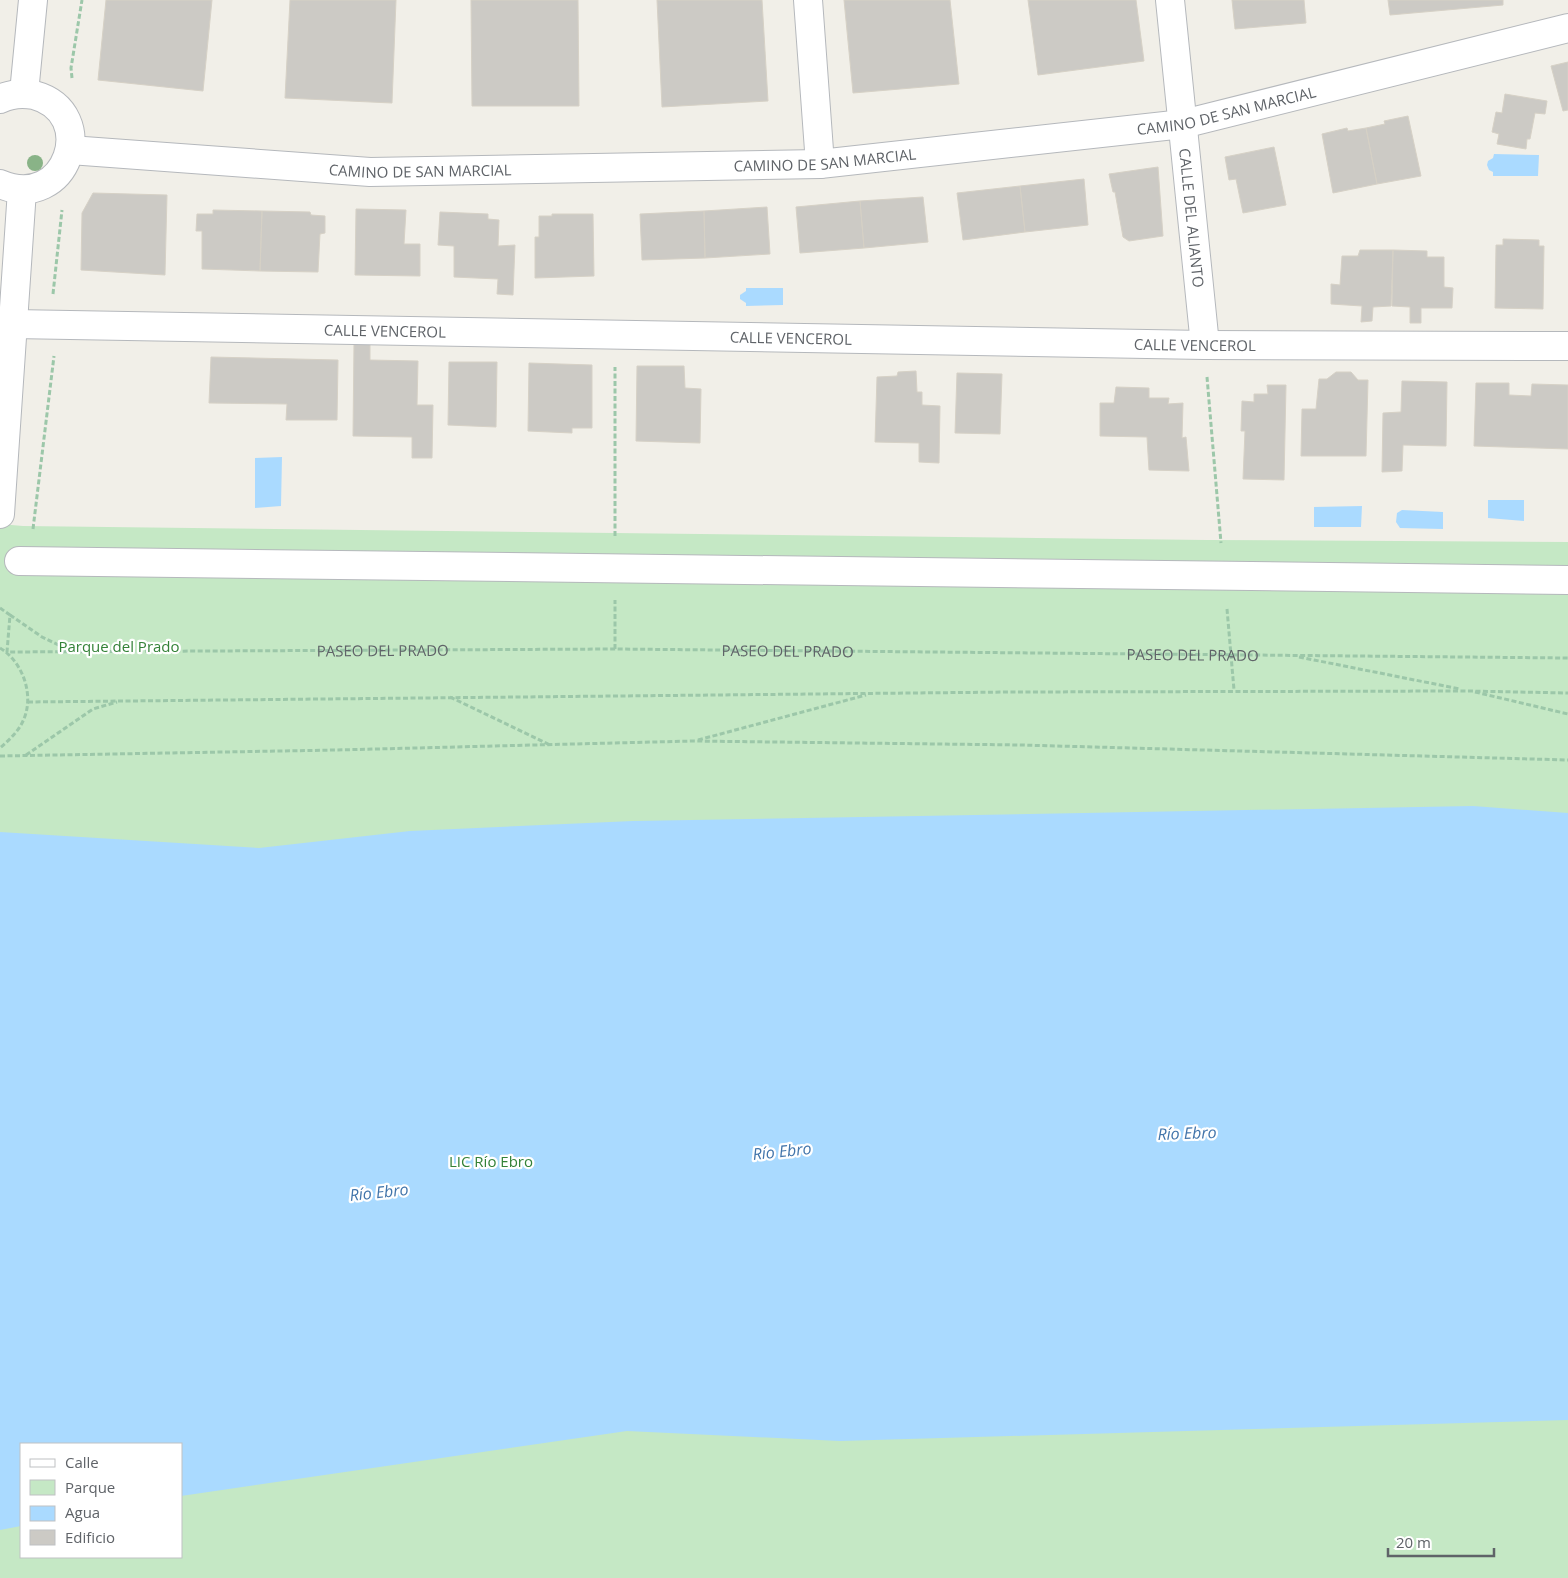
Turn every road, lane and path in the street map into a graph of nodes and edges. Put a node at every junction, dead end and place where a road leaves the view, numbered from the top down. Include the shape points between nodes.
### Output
1 (33, 0) edge
2 (82, 0) edge
3 (808, 0) edge
4 (1170, 0) edge
5 (1568, 28) edge
6 (73, 81) dead end
7 (12, 96) edge
8 (1183, 124) junction
9 (70, 150) junction
10 (820, 164) junction
11 (11, 187) edge
12 (63, 207) dead end
13 (53, 296) dead end
14 (13, 324) junction
15 (1205, 345) junction
16 (1568, 346) edge
17 (616, 364) dead end
18 (0, 514) edge
19 (19, 561) dead end
20 (615, 568) junction
21 (1224, 576) junction
22 (1568, 580) edge
23 (0, 608) edge
24 (10, 615) junction
25 (0, 648) edge
26 (614, 649) junction
27 (7, 652) junction
28 (72, 652) junction
29 (1231, 656) junction
30 (1291, 656) junction
31 (1568, 658) edge
32 (1234, 690) junction
33 (1468, 691) junction
34 (871, 693) junction
35 (1568, 693) edge
36 (449, 697) junction
37 (123, 700) junction
38 (28, 702) junction
39 (1568, 714) edge
40 (692, 741) junction
41 (551, 745) junction
42 (0, 748) edge
43 (0, 756) edge
44 (25, 756) junction
45 (1568, 760) edge

1 - 7 street
2 - 6 path via 71,68
3 - 10 street
4 - 8 street, CALLE DEL ALIANTO
5 - 8 street, CAMINO DE SAN MARCIAL
7 - 9 street via 44,98 60,111 70,130
8 - 10 street, CAMINO DE SAN MARCIAL
8 - 15 street, CALLE DEL ALIANTO
9 - 10 street, CAMINO DE SAN MARCIAL via 370,172
9 - 11 street via 61,171 44,185
11 - 14 street
12 - 13 path
14 - 15 street, CALLE VENCEROL
14 - 18 street
15 - 16 street, CALLE VENCEROL
15 - 21 path
17 - 20 path
19 - 20 street
20 - 21 street
20 - 26 path
21 - 22 street
21 - 29 path
23 - 24 path
24 - 27 path
24 - 28 path
25 - 27 path
26 - 28 path, PASEO DEL PRADO
26 - 29 path, PASEO DEL PRADO
27 - 28 path, PASEO DEL PRADO
27 - 38 path via 19,666 26,683
29 - 30 path, PASEO DEL PRADO
29 - 32 path
30 - 31 path, PASEO DEL PRADO
30 - 33 path
32 - 33 path
32 - 34 path
33 - 35 path
33 - 39 path
34 - 36 path
34 - 40 path
36 - 37 path
36 - 41 path
37 - 38 path
37 - 44 path via 93,710
38 - 42 path via 24,720 14,736
40 - 41 path
40 - 45 path via 1020,745
41 - 44 path
43 - 44 path

